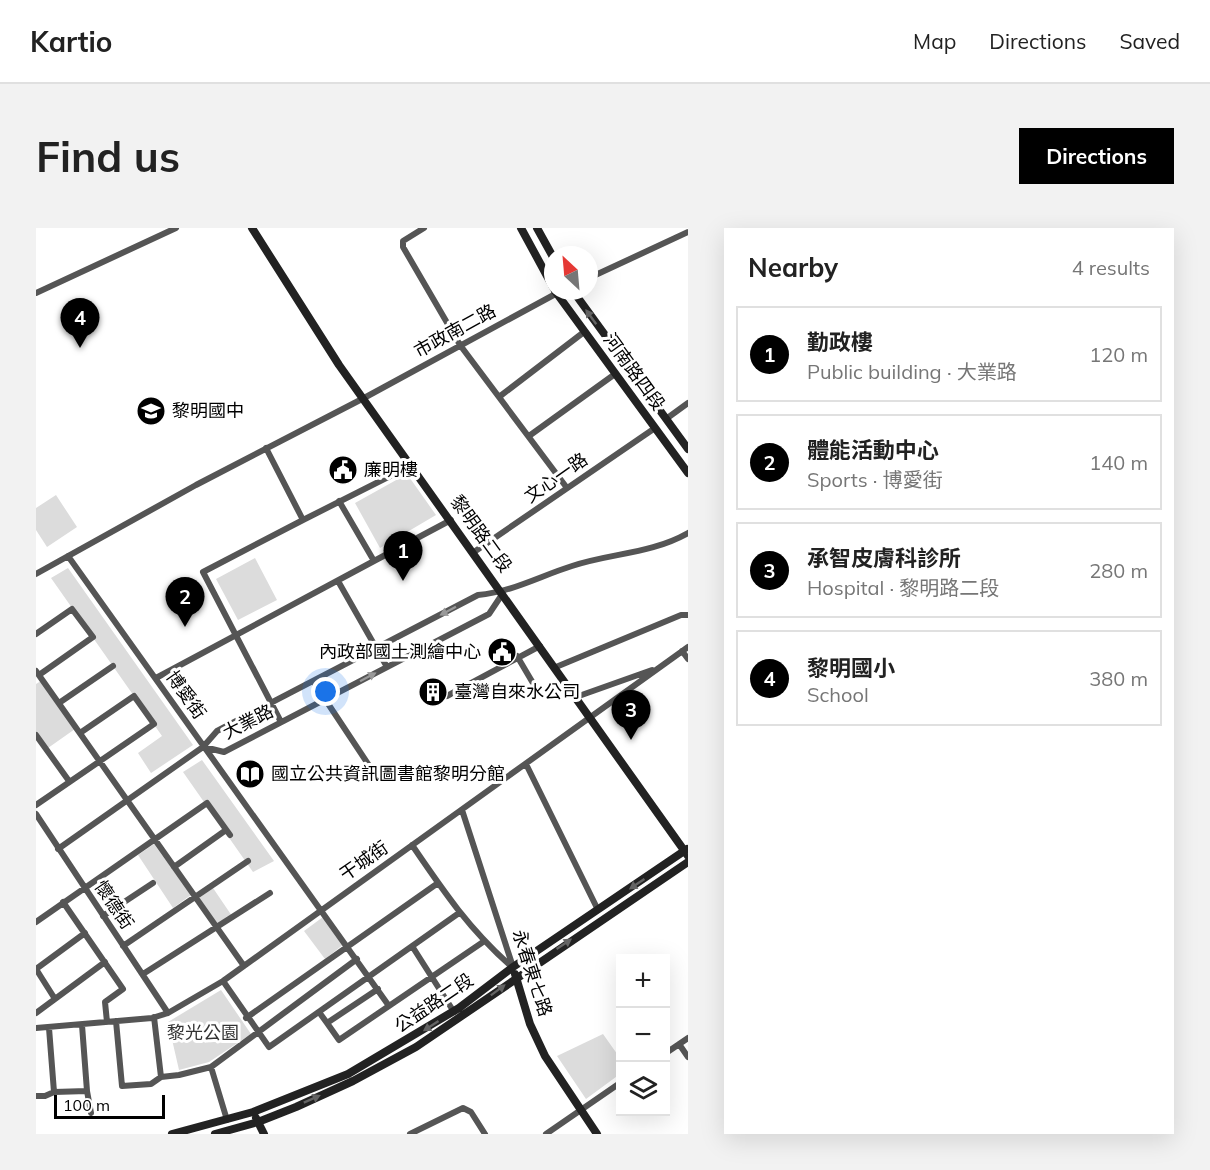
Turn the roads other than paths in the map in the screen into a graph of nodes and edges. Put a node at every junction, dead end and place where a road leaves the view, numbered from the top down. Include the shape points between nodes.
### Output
1 (176, 228) edge
2 (252, 228) edge
3 (424, 228) edge
4 (520, 228) edge
5 (537, 228) edge
6 (688, 231) edge
7 (547, 246) edge
8 (544, 270) edge
9 (598, 274) edge
10 (36, 293) edge
11 (544, 298) edge
12 (562, 300) edge
13 (580, 300) edge
14 (584, 332) junction
15 (460, 345) junction
16 (615, 374) junction
17 (499, 397) junction
18 (364, 398) junction
19 (688, 403) edge
20 (666, 419) junction
21 (655, 428) junction
22 (529, 436) junction
23 (266, 448) junction
24 (688, 449) edge
25 (411, 465) junction
26 (688, 473) edge
27 (567, 488) junction
28 (339, 501) junction
29 (303, 520) junction
30 (451, 520) junction
31 (688, 533) edge
32 (474, 552) junction
33 (68, 556) junction
34 (374, 561) junction
35 (37, 572) edge
36 (338, 580) junction
37 (503, 593) junction
38 (688, 615) edge
39 (36, 634) edge
40 (236, 635) junction
41 (540, 645) junction
42 (377, 648) junction
43 (685, 649) edge
44 (517, 656) junction
45 (688, 659) edge
46 (113, 666) dead end
47 (387, 667) junction
48 (556, 667) junction
49 (659, 668) junction
50 (38, 673) edge
51 (156, 678) junction
52 (314, 681) junction
53 (540, 695) dead end
54 (447, 696) dead end
55 (576, 697) junction
56 (325, 700) junction
57 (272, 703) junction
58 (59, 704) junction
59 (590, 717) junction
60 (281, 722) junction
61 (80, 733) junction
62 (36, 735) edge
63 (203, 747) junction
64 (99, 761) junction
65 (526, 764) junction
66 (378, 779) dead end
67 (69, 781) junction
68 (127, 800) junction
69 (36, 805) edge
70 (462, 810) junction
71 (36, 814) edge
72 (154, 839) junction
73 (412, 845) junction
74 (58, 849) junction
75 (687, 852) edge
76 (248, 861) dead end
77 (688, 862) edge
78 (174, 867) junction
79 (153, 883) dead end
80 (438, 883) junction
81 (84, 887) junction
82 (270, 893) dead end
83 (195, 897) junction
84 (63, 902) junction
85 (320, 910) junction
86 (598, 910) junction
87 (459, 913) junction
88 (103, 916) junction
89 (36, 922) edge
90 (218, 928) junction
91 (85, 933) junction
92 (483, 942) junction
93 (123, 946) junction
94 (348, 946) junction
95 (412, 946) junction
96 (357, 959) junction
97 (105, 962) junction
98 (244, 966) junction
99 (513, 968) junction
100 (36, 969) edge
101 (142, 975) junction
102 (369, 976) junction
103 (432, 976) junction
104 (516, 977) junction
105 (223, 981) junction
106 (378, 989) junction
107 (55, 999) junction
108 (389, 1006) junction
109 (168, 1012) junction
110 (319, 1012) junction
111 (454, 1012) junction
112 (36, 1013) edge
113 (154, 1017) junction
114 (246, 1018) junction
115 (116, 1021) junction
116 (107, 1022) junction
117 (327, 1023) junction
118 (82, 1025) junction
119 (36, 1028) edge
120 (49, 1028) junction
121 (257, 1032) junction
122 (688, 1038) edge
123 (679, 1044) junction
124 (670, 1050) edge
125 (688, 1057) edge
126 (211, 1067) junction
127 (161, 1077) junction
128 (616, 1086) edge
129 (87, 1091) junction
130 (54, 1092) junction
131 (36, 1096) edge
132 (581, 1110) junction
133 (253, 1112) junction
134 (91, 1113) dead end
135 (227, 1120) junction
136 (258, 1122) junction
137 (172, 1134) edge
138 (215, 1134) edge
139 (264, 1134) edge
140 (410, 1134) edge
141 (485, 1134) edge
142 (546, 1134) edge
143 (597, 1134) edge

1 - 10 street
2 - 18 main road, 黎明路二段
3 - 15 street via 402,241
4 - 8 main road, 河南路四段
5 - 7 main road
6 - 9 street
11 - 15 street, 市政南二路
12 - 14 main road, 河南路四段
20 -> 13 main road, 河南路四段
14 - 16 main road, 河南路四段
14 - 17 street
15 - 17 street
15 - 18 street, 市政南二路
16 - 21 main road, 河南路四段
16 - 22 street
17 - 22 street
18 - 23 street
18 - 25 main road, 黎明路二段
19 - 20 street
20 - 24 main road, 河南路四段
21 - 26 main road, 河南路四段
21 - 27 street, 文心一路
22 - 27 street
23 - 29 street
23 - 33 street
25 - 28 street
25 - 30 main road, 黎明路二段
27 - 32 street, 文心一路
28 - 29 street
28 - 34 street
29 - 40 street via 203,572
30 - 32 main road, 黎明路二段
30 - 34 street
31 - 37 street, 大業路 via 646,551 574,565
32 - 37 main road, 黎明路二段
33 - 35 street
33 - 51 street, 博愛街
34 - 36 street
36 - 40 street
36 - 42 street
37 - 41 main road, 黎明路二段
37 -> 42 street, 大業路 via 478,595
37 - 47 street, 大業路 via 489,614
38 - 48 street
39 - 50 street via 72,609 93,638
40 - 51 street
40 - 57 street
41 - 44 street
41 - 48 main road, 黎明路二段
42 - 47 street
42 - 52 street, 大業路
43 - 45 street
43 - 49 street, 干城街
44 - 53 street
44 - 54 street
46 - 58 street
56 -> 47 street, 大業路
48 - 55 main road, 黎明路二段
49 - 55 street
49 - 59 street, 干城街
50 - 58 street
51 - 63 street, 博愛街
52 - 56 street
52 - 57 street, 大業路
55 - 59 main road, 黎明路二段
56 - 60 street, 大業路
56 - 66 street
57 - 60 street
57 - 63 street, 大業路 via 217,731
58 - 61 street
59 - 65 street, 干城街
59 - 75 main road, 黎明路二段
60 - 63 street, 大業路 via 224,752
61 - 64 street
61 - 64 street via 134,696 154,724
62 - 67 street
63 - 68 street
63 - 85 street, 博愛街
64 - 67 street
64 - 68 street
65 - 70 street, 干城街
65 - 86 street
67 - 69 street
68 - 72 street
68 - 74 street
70 - 73 street, 干城街
70 - 99 street, 永春東七路
71 - 74 street, 懷德街
72 - 78 street
72 - 78 street via 207,803 228,832
72 - 81 street
73 - 80 street
73 - 85 street, 干城街
74 - 81 street, 懷德街
75 -> 86 main road, 公益路二段
76 - 83 street
104 -> 77 main road, 公益路二段
78 - 83 street
79 - 88 street
80 - 87 street
80 - 94 street
81 - 84 street
81 - 88 street, 懷德街
82 - 90 street
83 - 90 street
83 - 93 street
84 - 89 street
84 - 91 street
85 - 94 street, 博愛街
85 - 98 street, 干城街
86 - 99 main road, 公益路二段
87 - 92 street
87 - 95 street
88 - 93 street, 懷德街
90 - 98 street
90 - 101 street
91 - 97 street
91 - 100 street
92 - 99 street
92 - 103 street
93 - 101 street, 懷德街
94 - 96 street, 博愛街
94 - 114 street
95 - 102 street
95 - 103 street
96 - 102 street, 博愛街
96 - 121 street
97 - 107 street
97 - 116 street via 123,988 105,1002
98 - 105 street, 干城街
99 - 104 main road, 永春東七路
99 - 111 main road, 公益路二段
100 - 107 street
101 - 109 street, 懷德街
102 - 106 street, 博愛街
102 - 110 street
103 - 108 street
103 - 111 street
104 - 132 main road, 永春東七路 via 530,1024 545,1056
136 -> 104 main road, 公益路二段 via 353,1081 416,1047
105 - 109 street, 干城街
105 - 114 street
106 - 108 street, 博愛街
106 - 117 street
107 - 112 street
108 - 117 street via 339,1040
109 - 113 street, 干城街
110 - 117 street
110 - 121 street via 269,1047
111 -> 133 main road, 公益路二段 via 348,1074
113 - 115 street, 干城街
113 - 127 street
114 - 121 street
115 - 116 street, 干城街
115 - 127 street via 122,1086 151,1084
116 - 118 street, 干城街
118 - 120 street, 干城街
118 - 129 street
119 - 120 street, 干城街
120 - 130 street
121 - 126 street
122 - 123 street
123 - 124 street
123 - 125 street
126 - 127 street
126 - 135 street
128 - 132 street
129 - 130 street
129 - 134 street
130 - 131 street
132 - 142 street
132 - 143 main road, 永春東七路
133 - 135 main road, 公益路二段
133 - 136 main road
135 - 137 main road, 公益路二段
136 - 138 main road, 公益路二段
136 - 139 main road
140 - 141 street via 463,1108 471,1112

